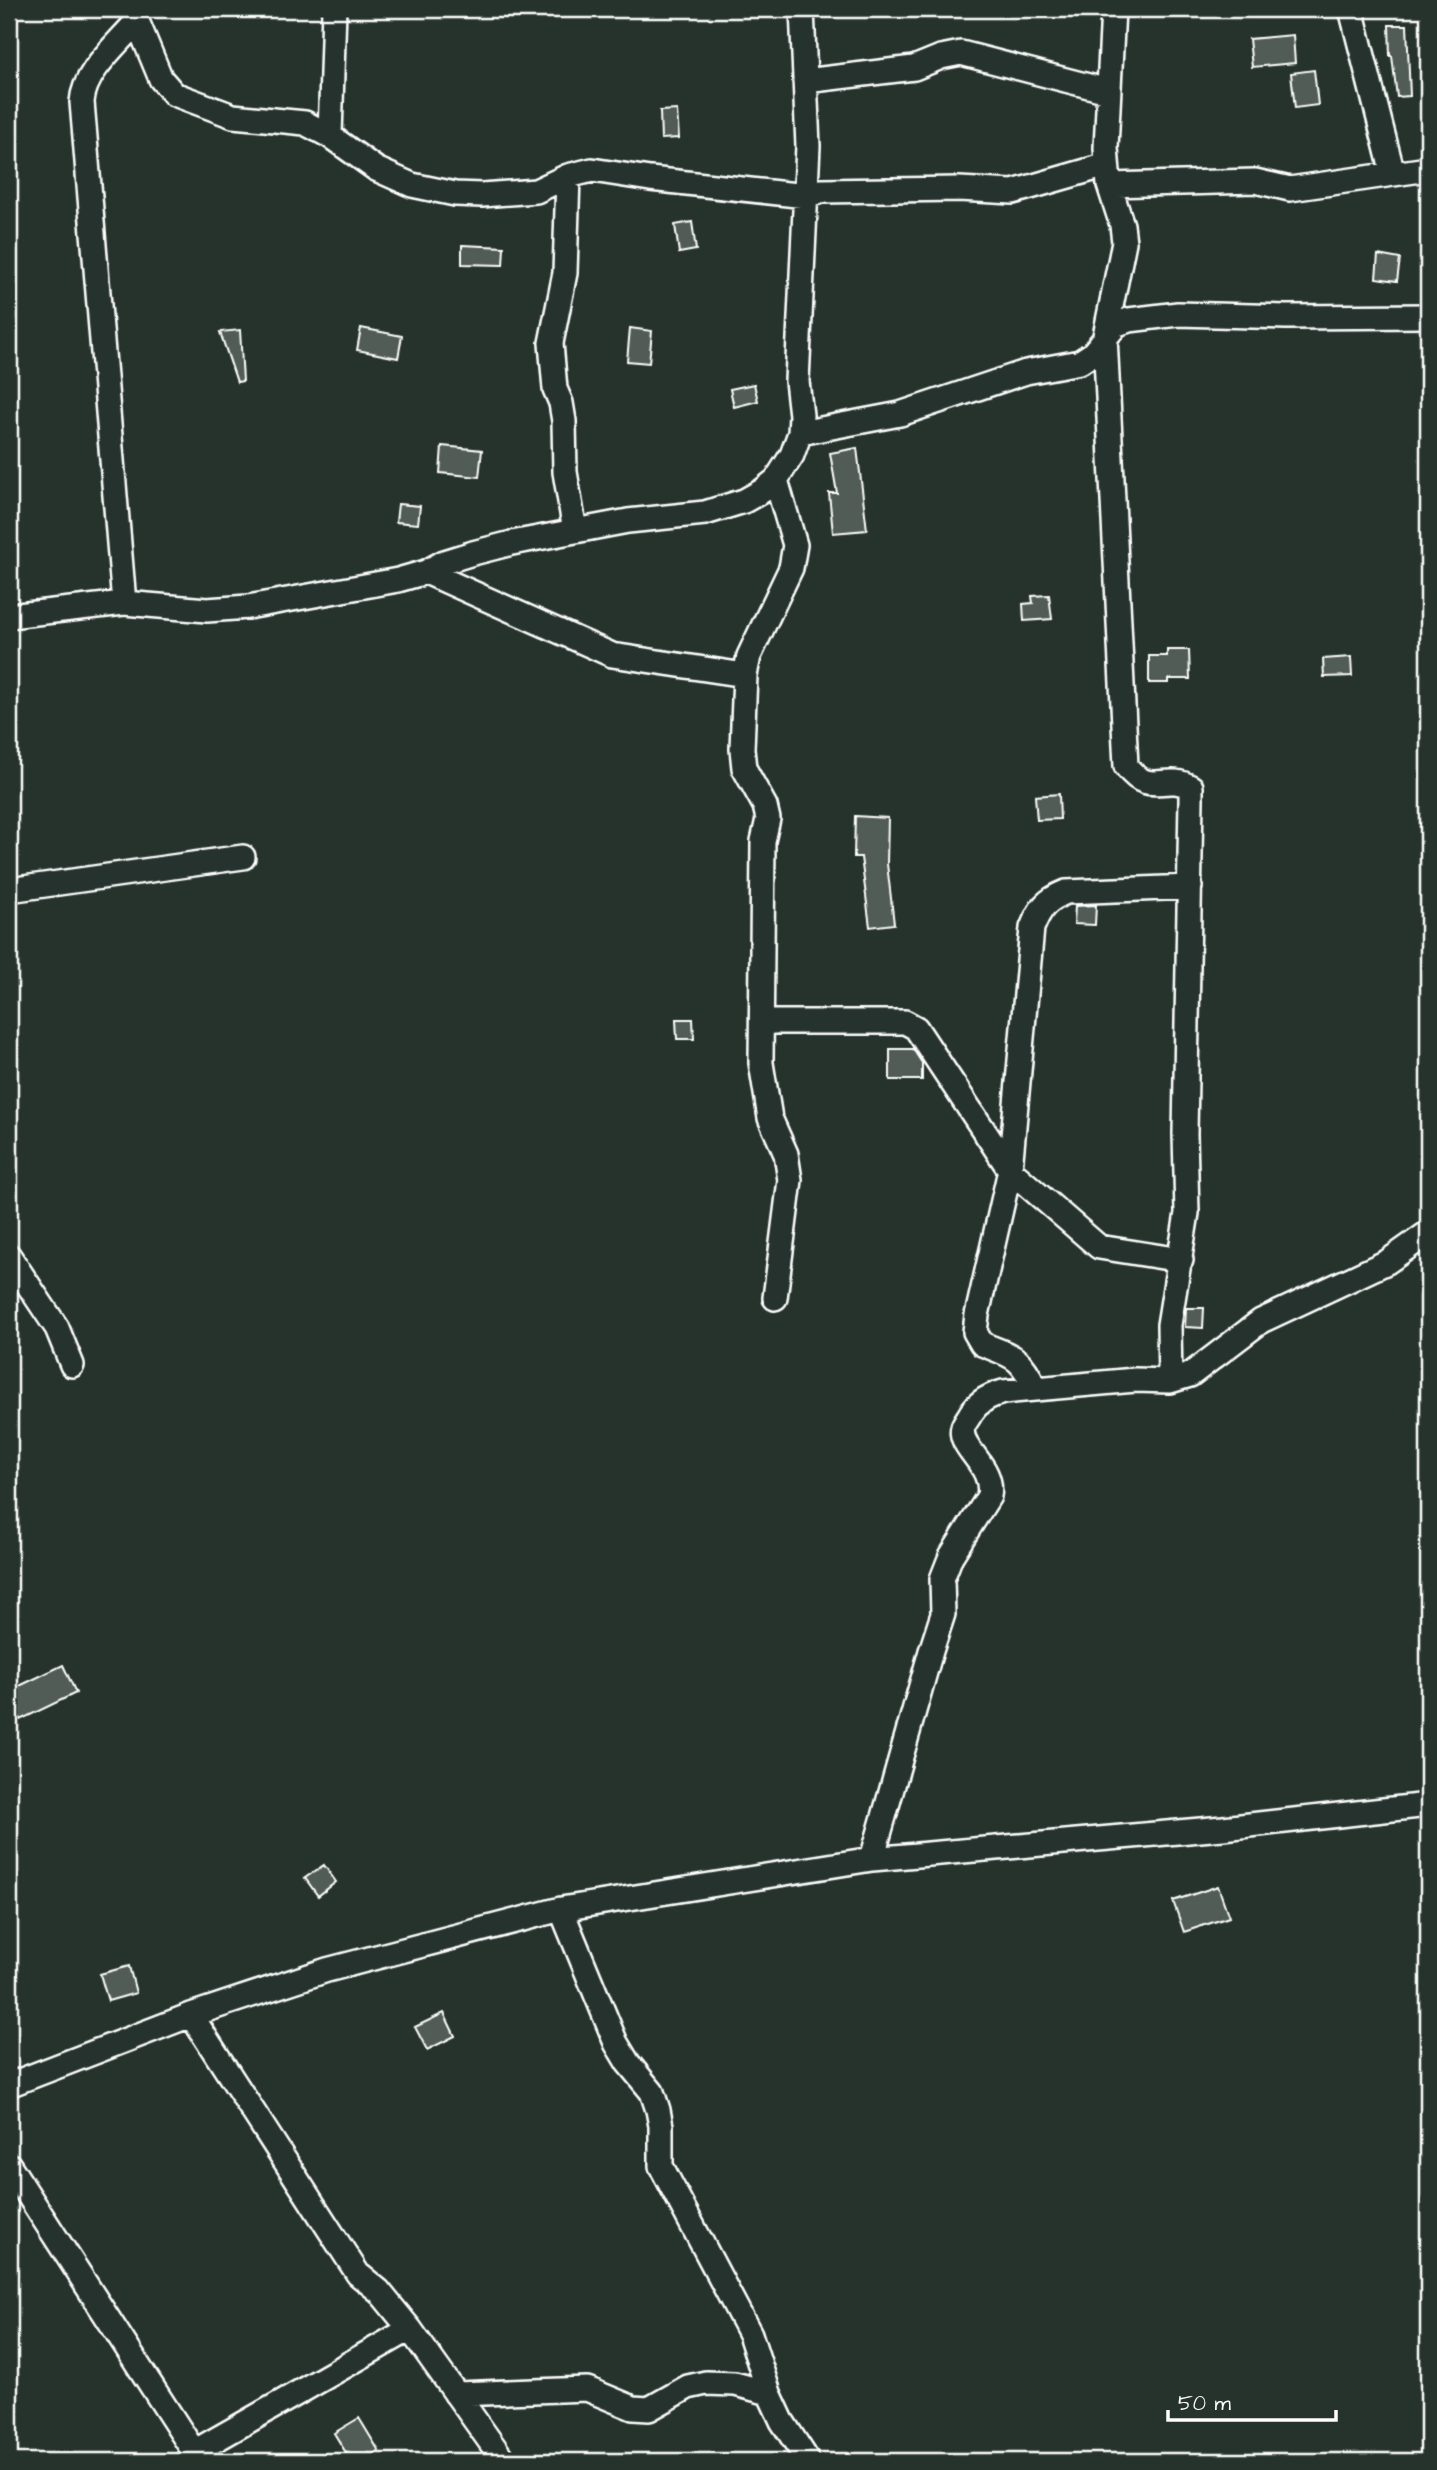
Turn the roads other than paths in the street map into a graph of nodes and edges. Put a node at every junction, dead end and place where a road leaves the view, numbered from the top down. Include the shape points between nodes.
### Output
1 (334, 9) edge
2 (802, 9) edge
3 (1113, 9) edge
4 (1351, 9) edge
5 (136, 15) edge
6 (805, 81) junction
7 (1108, 91) junction
8 (330, 136) junction
9 (1428, 169) edge
10 (1393, 174) junction
11 (1108, 175) junction
12 (568, 176) junction
13 (806, 196) junction
14 (1428, 316) edge
15 (1105, 336) junction
16 (800, 433) junction
17 (776, 480) junction
18 (575, 531) junction
19 (426, 572) junction
20 (124, 603) junction
21 (9, 616) edge
22 (745, 675) junction
23 (243, 856) dead end
24 (1190, 887) junction
25 (9, 890) edge
26 (762, 1022) junction
27 (1010, 1170) junction
28 (1428, 1233) edge
29 (9, 1256) edge
30 (1181, 1260) junction
31 (775, 1298) dead end
32 (72, 1365) dead end
33 (1170, 1381) junction
34 (1036, 1389) junction
35 (1428, 1805) edge
36 (872, 1859) junction
37 (561, 1909) junction
38 (191, 2015) junction
39 (9, 2085) edge
40 (9, 2165) edge
41 (410, 2329) junction
42 (769, 2393) junction
43 (456, 2394) junction
44 (197, 2456) edge
45 (504, 2461) edge
46 (808, 2461) edge

1 - 8 street
2 - 6 street
3 - 7 street
4 - 10 street
5 - 8 street via 161,79 174,94 233,116 305,123
5 - 20 street via 92,73 82,102
6 - 7 street via 914,68 961,53
6 - 13 street
7 - 11 street
8 - 12 street via 376,169 412,185 455,194 536,191
9 - 10 street
10 - 11 street via 1290,189 1255,181
11 - 13 street via 1013,192 821,191
11 - 15 street via 1124,242
12 - 13 street via 592,170
12 - 18 street via 565,273 551,343
13 - 16 street via 797,381
14 - 15 street via 1178,314 1129,320
15 - 16 street via 1080,362 1026,372 900,414
15 - 24 street via 1126,766 1136,779 1149,784 1181,782 1191,787
16 - 17 street
17 - 18 street via 744,502 705,513 628,520
17 - 22 street via 795,545 791,568 749,656
18 - 19 street via 473,553
19 - 20 street via 248,607 207,610
19 - 22 street via 612,655
20 - 21 street
22 - 26 street via 744,768 768,819 763,841
23 - 25 street
24 - 27 street via 1066,892 1040,907 1032,928
24 - 30 street via 1186,1213
26 - 27 street via 905,1022 916,1028
26 - 31 street via 761,1063 770,1118 786,1154 790,1180
27 - 30 street via 1099,1247
27 - 34 street via 975,1332 982,1344 1026,1367
28 - 33 street via 1387,1262 1261,1321 1190,1375
29 - 32 street via 57,1328
30 - 33 street via 1169,1325
33 - 34 street
34 - 36 street via 988,1397 962,1428 963,1439 988,1476 989,1496 951,1556 942,1579 943,1614
35 - 36 street
36 - 37 street
37 - 38 street via 327,1970
37 - 42 street via 616,2043 652,2092 661,2126 661,2166 750,2334
38 - 39 street
38 - 41 street via 358,2274 379,2291
40 - 44 street
41 - 43 street
41 - 44 street
42 - 43 street via 735,2384 706,2383 688,2387 649,2409 633,2408 587,2389
42 - 46 street
43 - 45 street

